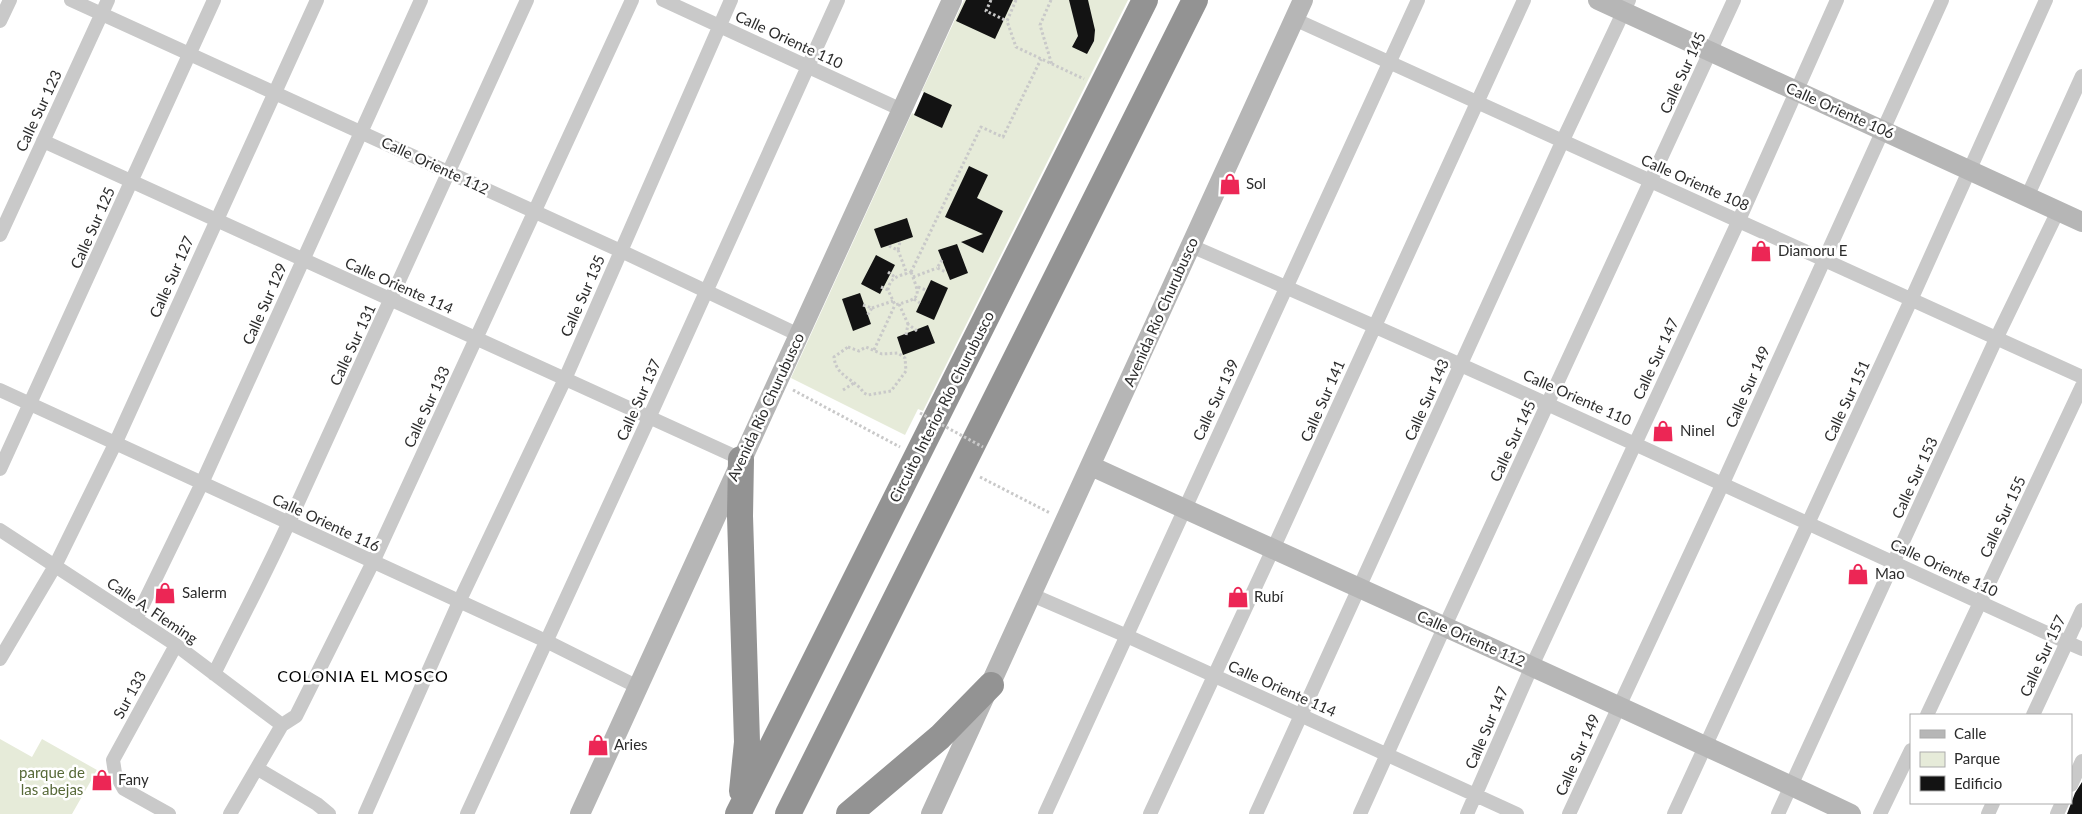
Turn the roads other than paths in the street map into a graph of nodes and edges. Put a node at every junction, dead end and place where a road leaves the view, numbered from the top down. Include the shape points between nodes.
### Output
1 (10, 0) edge
2 (71, 0) edge
3 (108, 0) edge
4 (214, 0) edge
5 (317, 0) edge
6 (421, 0) edge
7 (527, 0) edge
8 (632, 0) edge
9 (663, 0) edge
10 (731, 0) edge
11 (838, 0) edge
12 (952, 0) edge
13 (1145, 0) edge
14 (1195, 0) edge
15 (1303, 0) edge
16 (1418, 0) edge
17 (1524, 0) edge
18 (1598, 0) edge
19 (1734, 0) edge
20 (1837, 0) edge
21 (1942, 0) edge
22 (2046, 0) edge
23 (1626, 6) edge
24 (101, 15) junction
25 (1294, 19) junction
26 (0, 21) edge
27 (719, 26) junction
28 (1711, 52) junction
29 (188, 55) junction
30 (1389, 60) junction
31 (807, 66) junction
32 (2082, 76) edge
33 (1796, 91) junction
34 (274, 92) junction
35 (1477, 101) junction
36 (902, 110) junction
37 (1882, 130) junction
38 (361, 132) junction
39 (1563, 140) junction
40 (43, 141) junction
41 (1970, 170) junction
42 (447, 172) junction
43 (1650, 180) junction
44 (132, 182) junction
45 (2027, 197) junction
46 (534, 211) junction
47 (2058, 211) junction
48 (1739, 220) junction
49 (215, 221) junction
50 (2082, 222) edge
51 (0, 235) edge
52 (1191, 246) junction
53 (621, 250) junction
54 (1823, 259) junction
55 (302, 260) junction
56 (1285, 286) junction
57 (707, 290) junction
58 (391, 300) junction
59 (1911, 300) junction
60 (1375, 326) junction
61 (799, 335) junction
62 (476, 338) junction
63 (1996, 339) junction
64 (1461, 364) junction
65 (2082, 377) edge
66 (565, 379) junction
67 (2082, 386) edge
68 (0, 390) edge
69 (1548, 403) junction
70 (31, 404) junction
71 (649, 418) junction
72 (1635, 442) junction
73 (115, 444) junction
74 (741, 460) junction
75 (1091, 466) junction
76 (0, 469) edge
77 (202, 483) junction
78 (1723, 483) junction
79 (1184, 509) junction
80 (1808, 523) junction
81 (288, 524) junction
82 (0, 530) edge
83 (1273, 549) junction
84 (373, 562) junction
85 (1894, 563) junction
86 (54, 566) junction
87 (1360, 589) junction
88 (1032, 596) junction
89 (459, 602) junction
90 (1981, 603) junction
91 (2082, 610) edge
92 (136, 619) junction
93 (1444, 628) junction
94 (1126, 636) junction
95 (546, 641) junction
96 (2067, 642) junction
97 (176, 646) junction
98 (2082, 649) edge
99 (0, 659) edge
100 (1532, 666) junction
101 (214, 674) junction
102 (1214, 676) junction
103 (990, 685) junction
104 (638, 687) junction
105 (1619, 704) junction
106 (1927, 714) edge
107 (2033, 714) edge
108 (1302, 715) junction
109 (282, 725) junction
110 (1704, 746) junction
111 (1910, 752) edge
112 (1388, 755) junction
113 (2082, 761) edge
114 (258, 769) junction
115 (2072, 783) edge
116 (1790, 785) junction
117 (1476, 795) junction
118 (467, 813) edge
119 (169, 814) edge
120 (230, 814) edge
121 (329, 814) edge
122 (365, 814) edge
123 (580, 814) edge
124 (738, 814) edge
125 (788, 814) edge
126 (849, 814) edge
127 (931, 814) edge
128 (1045, 814) edge
129 (1150, 814) edge
130 (1256, 814) edge
131 (1360, 814) edge
132 (1467, 814) edge
133 (1517, 814) edge
134 (1569, 814) edge
135 (1674, 814) edge
136 (1778, 814) edge
137 (1851, 814) edge
138 (1880, 814) edge

1 - 26 street
2 - 24 street, Calle Oriente 112
3 - 24 street, Calle Sur 123
4 - 29 street, Calle Sur 125
5 - 34 street, Calle Sur 127
6 - 38 street, Calle Sur 129
7 - 42 street, Calle Sur 131
8 - 46 street, Calle Sur 133
9 - 27 street, Calle Oriente 110
10 - 27 street, Calle Sur 135
11 - 31 street, Calle Sur 137
12 - 36 main road, Avenida Río Churubusco
13 - 124 highway, Circuito Interior Río Churubusco
14 - 125 highway
15 - 25 main road, Avenida Río Churubusco
16 - 30 street, Calle Sur 139
17 - 35 street, Calle Sur 141
18 - 23 main road, Calle Oriente 106
19 - 28 street, Calle Sur 145
20 - 33 street, Calle Sur 147
21 - 37 street, Calle Sur 149
22 - 41 street, Calle Sur 151
23 - 28 main road, Calle Oriente 106
23 - 39 street, Calle Sur 143
24 - 29 street, Calle Oriente 112
24 - 40 street, Calle Sur 123
25 - 30 street, Calle Oriente 108
25 - 52 main road, Avenida Río Churubusco
27 - 31 street, Calle Oriente 110
27 - 53 street, Calle Sur 135
28 - 33 main road, Calle Oriente 106
28 - 43 street, Calle Sur 145
29 - 34 street, Calle Oriente 112
29 - 44 street, Calle Sur 125
30 - 35 street, Calle Oriente 108
30 - 56 street, Calle Sur 139
31 - 36 street, Calle Oriente 110
31 - 57 street, Calle Sur 137
32 - 45 street
33 - 37 main road, Calle Oriente 106
33 - 48 street, Calle Sur 147
34 - 38 street, Calle Oriente 112
34 - 49 street, Calle Sur 127
35 - 39 street, Calle Oriente 108
35 - 60 street, Calle Sur 141
36 - 61 main road, Avenida Río Churubusco
37 - 41 main road, Calle Oriente 106
37 - 54 street, Calle Sur 149
38 - 42 street, Calle Oriente 112
38 - 55 street, Calle Sur 129
39 - 43 street, Calle Oriente 108
39 - 64 street, Calle Sur 143
40 - 44 street, Calle Oriente 114
40 - 51 street, Calle Sur 123
41 - 45 main road, Calle Oriente 106
41 - 59 street, Calle Sur 151
42 - 46 street, Calle Oriente 112
42 - 58 street, Calle Sur 131
43 - 48 street, Calle Oriente 108
43 - 69 street, Calle Sur 145
44 - 49 street, Calle Oriente 114
44 - 70 street, Calle Sur 125
45 - 47 main road, Calle Oriente 106
46 - 53 street, Calle Oriente 112
46 - 62 street, Calle Sur 133
47 - 50 main road, Calle Oriente 106
47 - 63 street, Calle Sur 153
48 - 54 street, Calle Oriente 108
48 - 72 street, Calle Sur 147
49 - 55 street, Calle Oriente 114
49 - 73 street, Calle Sur 127
52 - 56 street, Calle Oriente 110
52 - 75 main road, Avenida Río Churubusco
53 - 57 street, Calle Oriente 112
53 - 66 street, Calle Sur 135
54 - 59 street, Calle Oriente 108
54 - 78 street, Calle Sur 149
55 - 58 street, Calle Oriente 114
55 - 77 street, Calle Sur 129
56 - 60 street, Calle Oriente 110
56 - 79 street, Calle Sur 139
57 - 61 street, Calle Oriente 112
57 - 71 street, Calle Sur 137
58 - 62 street, Calle Oriente 114
58 - 81 street, Calle Sur 131
59 - 63 street, Calle Oriente 108
59 - 80 street, Calle Sur 151
60 - 64 street, Calle Oriente 110
60 - 83 street, Calle Sur 141
61 - 74 main road, Avenida Río Churubusco
62 - 66 street, Calle Oriente 114
62 - 84 street, Calle Sur 133
63 - 65 street, Calle Oriente 108
63 - 85 street, Calle Sur 153
64 - 69 street, Calle Oriente 110
64 - 87 street, Calle Sur 143
66 - 71 street, Calle Oriente 114
66 - 89 street, Calle Sur 135
67 - 90 street, Calle Sur 155
68 - 70 street, Calle Oriente 116
69 - 72 street, Calle Oriente 110
69 - 93 street, Calle Sur 145
70 - 73 street, Calle Oriente 116
70 - 76 street, Calle Sur 125
71 - 74 street, Calle Oriente 114
71 - 95 street, Calle Sur 137
72 - 78 street, Calle Oriente 110
72 - 100 street, Calle Sur 147
73 - 77 street, Calle Oriente 116
73 - 86 street, Calle Sur 127
74 - 104 main road, Avenida Río Churubusco
74 - 124 highway via 747,742
75 - 79 main road, Calle Oriente 112
75 - 88 main road, Avenida Río Churubusco
77 - 81 street, Calle Oriente 116
77 - 92 street, Calle Sur 129
78 - 80 street, Calle Oriente 110
78 - 105 street, Calle Sur 149
79 - 83 main road, Calle Oriente 112
79 - 94 street, Calle Sur 139
80 - 85 street, Calle Oriente 110
80 - 110 street, Calle Sur 151
81 - 84 street, Calle Oriente 116
81 - 101 street, Calle Sur 131
82 - 86 street, Calle A. Fleming
83 - 87 main road, Calle Oriente 112
83 - 102 street, Calle Sur 141
84 - 89 street, Calle Oriente 116
84 - 109 street, Calle Sur 133 via 296,716
85 - 90 street, Calle Oriente 110
85 - 116 street, Calle Sur 153
86 - 92 street, Calle A. Fleming
86 - 99 street, Calle Sur 127
87 - 93 main road, Calle Oriente 112
87 - 108 street, Calle Sur 143
88 - 94 street, Calle Oriente 114
88 - 103 main road, Avenida Río Churubusco
89 - 95 street, Calle Oriente 116
89 - 122 street, Calle Sur 135
90 - 96 street, Calle Oriente 110
90 - 106 street, Calle Sur 155
91 - 96 street, Calle Sur 157
92 - 97 street, Calle A. Fleming
93 - 100 main road, Calle Oriente 112
93 - 112 street, Calle Sur 145
94 - 102 street, Calle Oriente 114
94 - 128 street, Calle Sur 139
95 - 104 street, Calle Oriente 116
95 - 118 street, Calle Sur 137
96 - 98 street, Calle Oriente 110
96 - 107 street, Calle Sur 157
97 - 101 street, Calle A. Fleming
97 - 119 street, Sur 133 via 113,760 124,789
100 - 105 main road, Calle Oriente 112
100 - 117 street, Calle Sur 147
101 - 109 street, Calle A. Fleming
102 - 108 street, Calle Oriente 114
102 - 129 street, Calle Sur 141
103 - 126 highway via 940,737
103 - 127 main road, Avenida Río Churubusco
104 - 123 main road, Avenida Río Churubusco
105 - 110 main road, Calle Oriente 112
105 - 134 street, Calle Sur 149
108 - 112 street, Calle Oriente 114
108 - 130 street, Calle Sur 143
109 - 114 street, Calle Sur 133
110 - 116 main road, Calle Oriente 112
110 - 135 street, Calle Sur 151
111 - 138 street
112 - 117 street, Calle Oriente 114
112 - 131 street, Calle Sur 145
113 - 115 street
114 - 120 street, Calle Sur 133
114 - 121 street
116 - 136 street, Calle Sur 153
116 - 137 main road, Calle Oriente 112
117 - 132 street, Calle Sur 147
117 - 133 street, Calle Oriente 114

